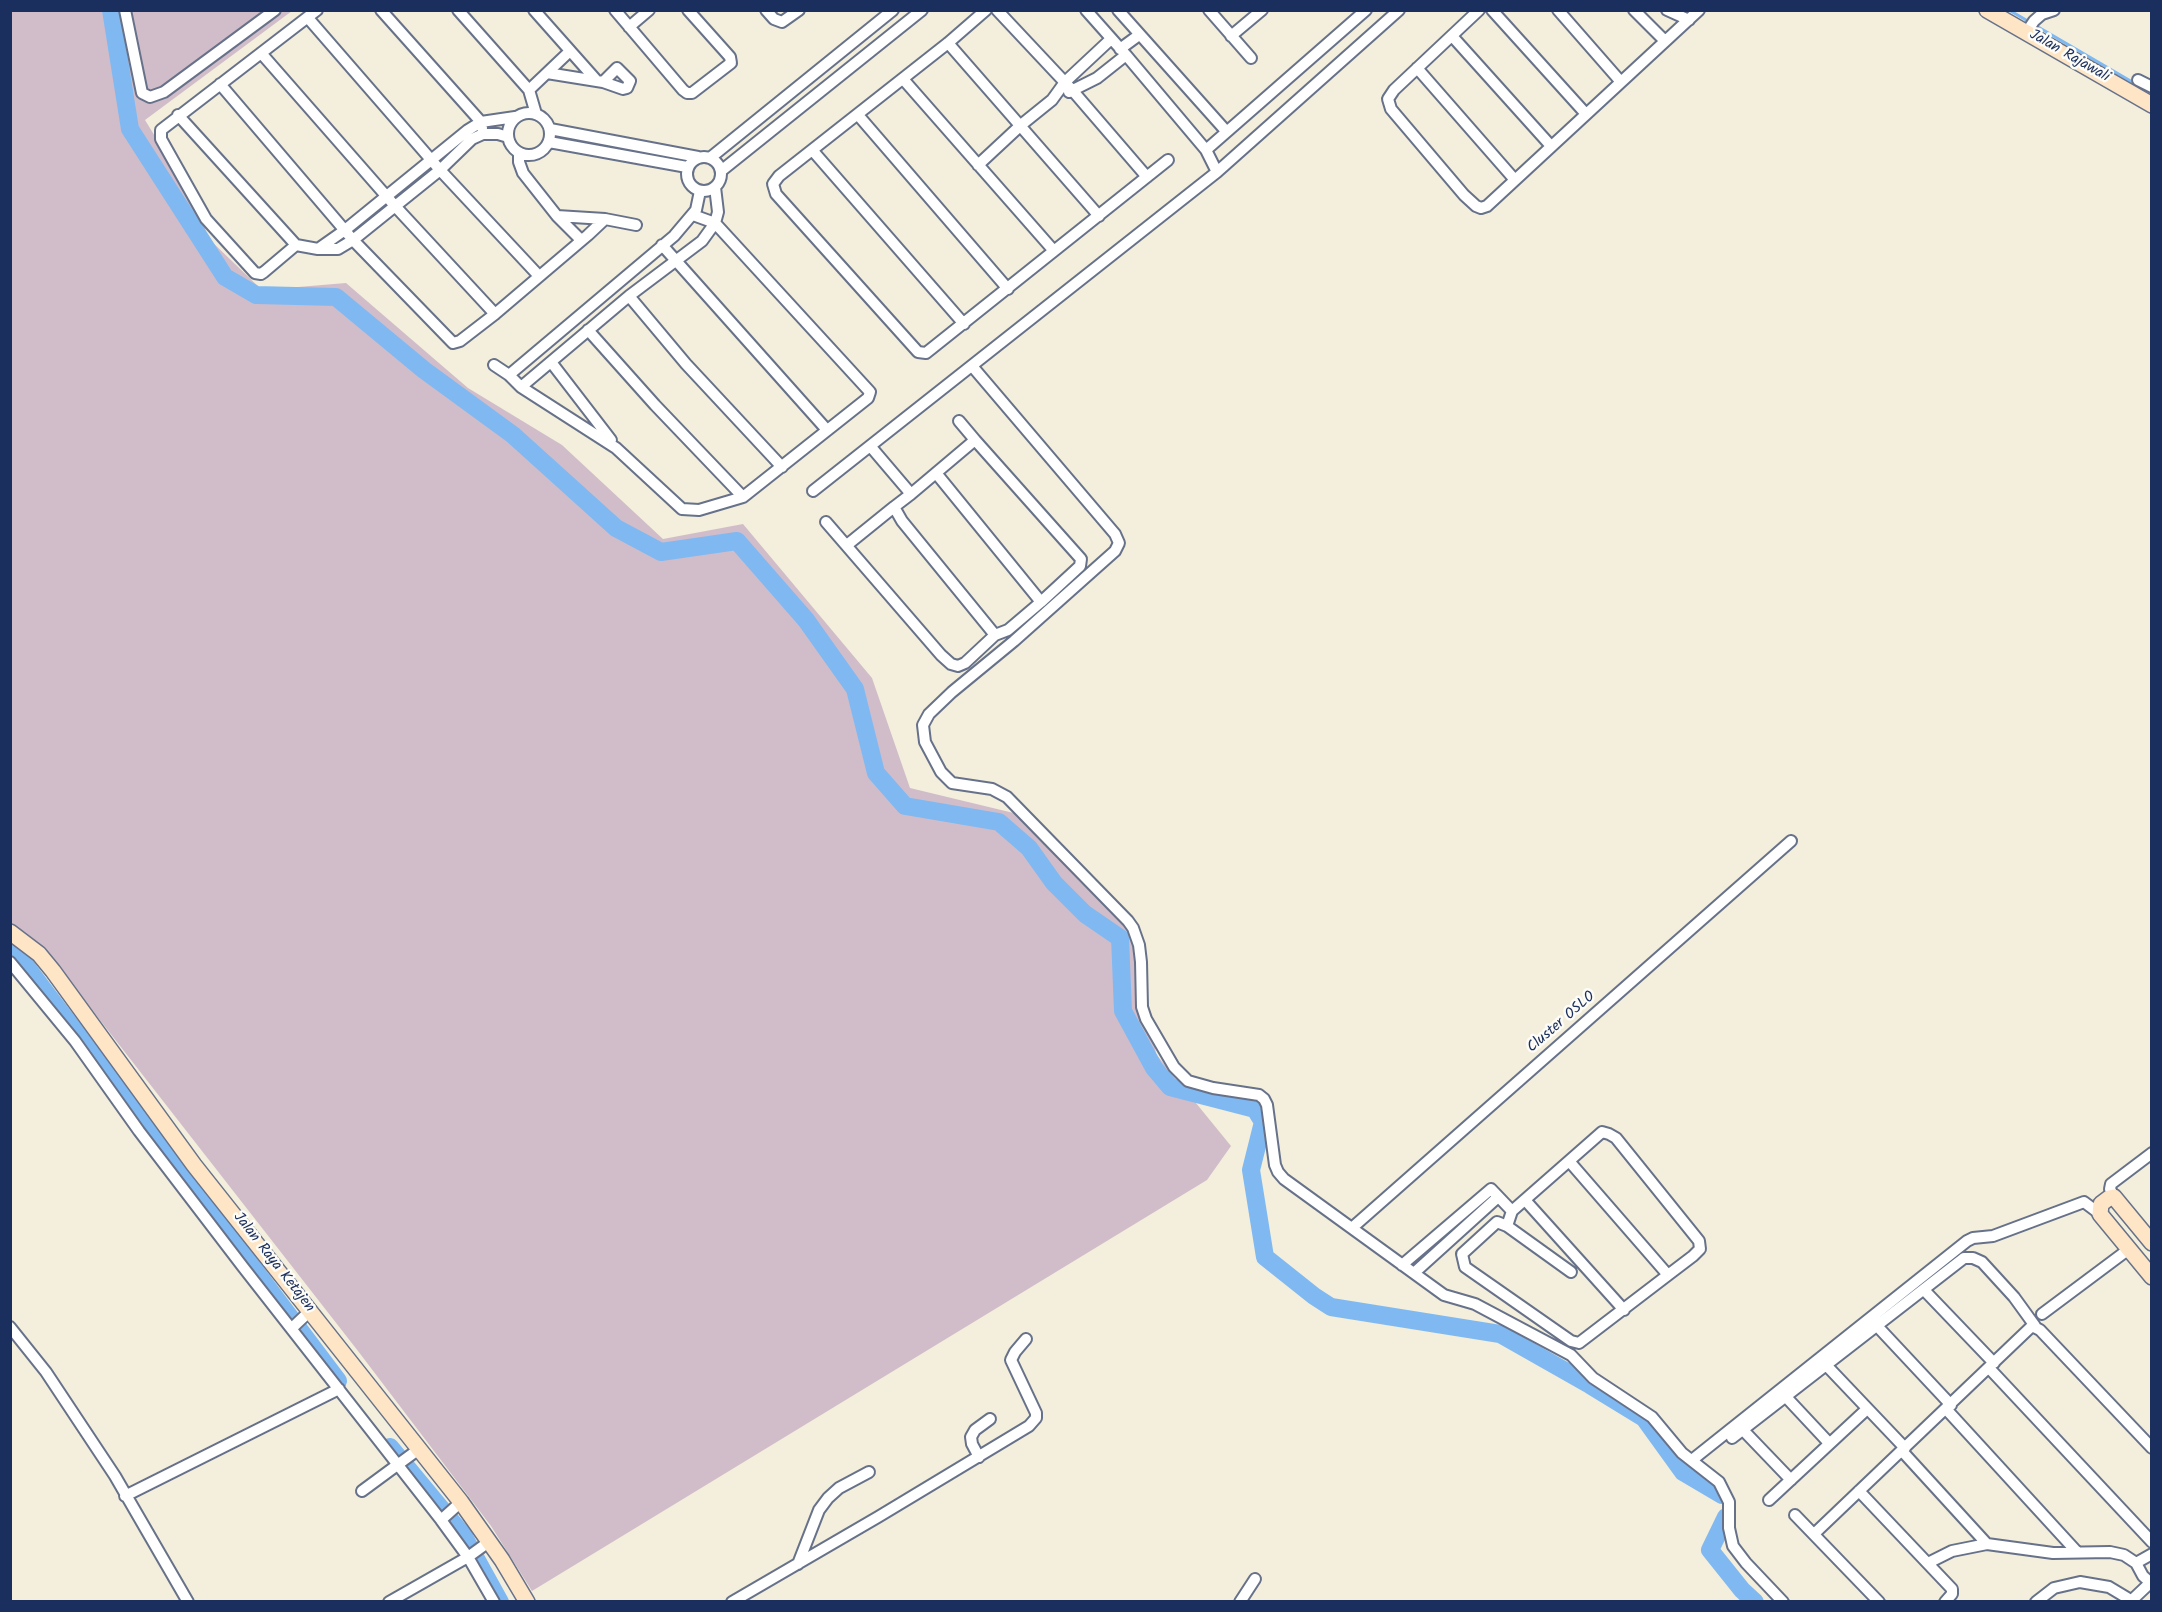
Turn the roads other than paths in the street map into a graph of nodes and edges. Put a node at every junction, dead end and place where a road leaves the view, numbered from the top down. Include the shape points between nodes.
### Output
1 (125, 10) edge
2 (275, 10) edge
3 (317, 10) edge
4 (381, 10) edge
5 (458, 10) edge
6 (534, 10) edge
7 (649, 10) edge
8 (688, 10) edge
9 (766, 10) edge
10 (799, 10) edge
11 (893, 10) edge
12 (922, 10) edge
13 (986, 10) edge
14 (997, 10) edge
15 (1086, 10) edge
16 (1118, 10) edge
17 (1209, 10) edge
18 (1262, 10) edge
19 (1366, 10) edge
20 (1399, 10) edge
21 (1479, 10) edge
22 (1492, 10) edge
23 (1558, 10) edge
24 (1634, 10) edge
25 (1667, 10) edge
26 (1699, 10) edge
27 (1987, 10) edge
28 (2054, 10) edge
29 (622, 13) edge
30 (308, 18) junction
31 (1689, 20) junction
32 (629, 27) junction
33 (2030, 27) junction
34 (1139, 35) junction
35 (1232, 36) junction
36 (1452, 36) junction
37 (1111, 39) junction
38 (1665, 41) junction
39 (948, 43) junction
40 (570, 51) junction
41 (1123, 52) junction
42 (261, 53) junction
43 (1251, 58) dead end
44 (1089, 60) junction
45 (1417, 68) junction
46 (546, 74) junction
47 (1102, 74) junction
48 (903, 79) junction
49 (2138, 80) dead end
50 (1065, 82) junction
51 (1621, 82) junction
52 (220, 84) junction
53 (2151, 87) edge
54 (529, 90) junction
55 (1073, 91) junction
56 (1052, 100) junction
57 (2151, 105) edge
58 (536, 114) junction
59 (1586, 114) junction
60 (178, 115) junction
61 (858, 115) junction
62 (515, 117) junction
63 (481, 122) junction
64 (1021, 125) junction
65 (550, 129) junction
66 (1226, 131) junction
67 (483, 134) junction
68 (508, 137) junction
69 (549, 142) junction
70 (1551, 146) junction
71 (1206, 150) junction
72 (813, 151) junction
73 (519, 153) junction
74 (698, 157) junction
75 (710, 158) junction
76 (1168, 160) dead end
77 (432, 161) junction
78 (978, 165) junction
79 (687, 167) junction
80 (440, 170) junction
81 (721, 171) junction
82 (1217, 172) junction
83 (1147, 177) junction
84 (1515, 180) junction
85 (715, 187) junction
86 (700, 191) junction
87 (387, 197) junction
88 (395, 206) junction
89 (693, 215) junction
90 (557, 216) junction
91 (1099, 216) junction
92 (605, 219) junction
93 (716, 223) junction
94 (636, 225) dead end
95 (345, 230) junction
96 (353, 240) junction
97 (581, 240) junction
98 (296, 245) junction
99 (662, 245) junction
100 (318, 249) junction
101 (1054, 252) junction
102 (674, 260) junction
103 (539, 276) junction
104 (1008, 289) junction
105 (629, 296) junction
106 (596, 302) junction
107 (495, 314) junction
108 (608, 314) junction
109 (964, 324) junction
110 (588, 330) junction
111 (555, 336) junction
112 (566, 349) junction
113 (551, 362) junction
114 (494, 365) dead end
115 (972, 366) junction
116 (509, 375) junction
117 (521, 387) junction
118 (959, 421) dead end
119 (827, 430) junction
120 (975, 440) junction
121 (871, 447) junction
122 (616, 448) junction
123 (783, 467) junction
124 (936, 473) junction
125 (813, 491) dead end
126 (911, 494) junction
127 (743, 497) junction
128 (894, 507) junction
129 (826, 522) dead end
130 (847, 545) junction
131 (1041, 602) junction
132 (995, 635) junction
133 (1791, 841) dead end
134 (10, 932) edge
135 (10, 962) edge
136 (2151, 1153) edge
137 (1569, 1161) junction
138 (1494, 1193) junction
139 (2112, 1195) junction
140 (1525, 1200) junction
141 (2084, 1202) junction
142 (1512, 1211) junction
143 (2100, 1214) junction
144 (1507, 1226) junction
145 (1353, 1227) junction
146 (2151, 1243) edge
147 (2129, 1249) junction
148 (1402, 1265) junction
149 (1571, 1272) dead end
150 (1414, 1273) junction
151 (1668, 1275) junction
152 (2151, 1276) edge
153 (1925, 1291) junction
154 (1624, 1310) junction
155 (308, 1313) junction
156 (2042, 1314) dead end
157 (293, 1326) junction
158 (2035, 1326) junction
159 (10, 1327) edge
160 (1878, 1327) junction
161 (1026, 1340) dead end
162 (1827, 1366) junction
163 (1992, 1366) junction
164 (339, 1389) junction
165 (1786, 1397) junction
166 (1949, 1407) junction
167 (1867, 1408) junction
168 (990, 1419) dead end
169 (1743, 1430) junction
170 (1732, 1438) dead end
171 (1829, 1443) junction
172 (2151, 1448) edge
173 (1904, 1449) junction
174 (415, 1452) junction
175 (979, 1457) junction
176 (1692, 1460) junction
177 (400, 1464) junction
178 (869, 1472) dead end
179 (1791, 1480) junction
180 (362, 1491) dead end
181 (1859, 1491) junction
182 (126, 1496) junction
183 (1769, 1500) dead end
184 (450, 1512) junction
185 (1795, 1515) dead end
186 (1814, 1534) junction
187 (2151, 1542) edge
188 (487, 1544) junction
189 (1987, 1544) junction
190 (2077, 1552) junction
191 (2151, 1554) edge
192 (470, 1556) junction
193 (1928, 1563) junction
194 (2136, 1563) junction
195 (798, 1564) junction
196 (1255, 1579) dead end
197 (2151, 1583) edge
198 (2043, 1599) edge
199 (2133, 1601) edge
200 (188, 1602) edge
201 (389, 1602) edge
202 (494, 1602) edge
203 (527, 1602) edge
204 (732, 1602) edge
205 (1240, 1602) edge
206 (1783, 1602) edge
207 (1879, 1602) edge
208 (1946, 1602) edge

1 - 2 street via 142,93 150,98 164,92
3 - 30 street
4 - 63 street
5 - 54 street
6 - 40 street
7 - 32 street
8 - 32 street via 730,57 731,63 692,93 683,90
9 - 10 street via 782,21
11 - 75 street
12 - 81 street
13 - 39 street
14 - 50 street
15 - 37 street
16 - 34 street
17 - 35 street
18 - 35 street
19 - 66 street
20 - 82 street
21 - 36 street
22 - 59 street
23 - 51 street
24 - 38 street
25 - 31 street
26 - 31 street
27 - 33 street, Jalan Rajawali
28 - 33 street via 2042,14
29 - 32 street
30 - 42 street
30 - 77 street
31 - 38 street
33 - 57 street, Jalan Rajawali
34 - 41 street
34 - 66 street
35 - 43 street
36 - 45 street
36 - 70 street
37 - 41 street
37 - 44 street
38 - 51 street
39 - 48 street
39 - 64 street
40 - 46 street
40 - 46 street via 600,82
41 - 47 street
41 - 71 street
42 - 52 street
42 - 87 street
44 - 47 street
44 - 50 street
45 - 84 street
45 - 84 street via 1388,99 1391,109 1464,195 1481,208
46 - 54 street
47 - 55 street
48 - 61 street
48 - 78 street
49 - 53 street
50 - 55 street
50 - 56 street
51 - 59 street
52 - 60 street
52 - 95 street
54 - 58 street
55 - 56 street
55 - 83 street
56 - 64 street
58 - 62 street via 525,112
58 - 65 street
59 - 70 street
60 - 98 street
60 - 98 street via 162,127 161,139 211,225 258,274
61 - 72 street
61 - 104 street
62 - 63 street
62 - 68 street via 508,126
63 - 67 street
63 - 77 street
64 - 78 street
64 - 91 street
65 - 69 street
65 - 74 street
66 - 71 street
67 - 68 street
67 - 80 street via 472,139
68 - 73 street
69 - 73 street via 541,152
69 - 79 street
70 - 84 street
71 - 82 street
72 - 109 street
72 - 109 street via 775,180 772,184 776,194 918,352 926,354
73 - 90 street via 523,173
74 - 75 street
74 - 79 street
75 - 81 street
76 - 83 street
77 - 80 street
77 - 87 street
78 - 101 street
79 - 86 street via 688,182
80 - 88 street
80 - 103 street
81 - 85 street
82 - 115 street
83 - 91 street
85 - 86 street
85 - 93 street
86 - 89 street
87 - 88 street
87 - 95 street
88 - 96 street
88 - 107 street
89 - 93 street
89 - 99 street
90 - 92 street
90 - 97 street
91 - 101 street
92 - 94 street
92 - 97 street
93 - 102 street via 702,241
93 - 119 street via 868,388 868,398
95 - 96 street
95 - 100 street
96 - 100 street via 338,249
96 - 107 street via 453,343
97 - 103 street
98 - 100 street
99 - 102 street
99 - 106 street
101 - 104 street
102 - 105 street
102 - 119 street
103 - 107 street
104 - 109 street
105 - 108 street
105 - 123 street via 686,364
106 - 108 street
106 - 111 street
108 - 110 street
110 - 112 street
110 - 127 street
111 - 112 street
111 - 116 street
112 - 113 street
113 - 117 street
113 - 122 street
114 - 116 street
115 - 121 street
115 - 145 street via 1119,543 1115,551 929,714 924,725 926,742 936,765 946,779 958,785 992,789 1006,796 1128,921 1139,945 1142,1007 1174,1067 1188,1081 1264,1099 1278,1172
116 - 117 street
117 - 122 street
118 - 120 street
119 - 123 street
120 - 124 street
120 - 131 street via 1081,559 1080,566
121 - 125 street
121 - 126 street
122 - 127 street via 682,509 699,510
123 - 127 street
124 - 126 street
124 - 131 street
126 - 128 street
128 - 130 street
128 - 132 street via 918,544
129 - 130 street
130 - 132 street via 951,664 965,663
131 - 132 street via 1008,630
133 - 145 street, Cluster OSLO
134 - 155 street, Jalan Raya Ketajen via 39,954 53,971
135 - 157 street
136 - 139 street via 2114,1181
137 - 140 street
137 - 151 street
137 - 151 street via 1602,1132 1616,1138 1699,1241 1700,1248 1693,1256
138 - 142 street
138 - 148 street
138 - 150 street
139 - 141 street
139 - 143 street via 2101,1204
139 - 146 street
140 - 142 street
140 - 154 street
141 - 143 street
141 - 176 street via 1992,1236 1967,1241
142 - 144 street
143 - 147 street
144 - 149 street
144 - 154 street via 1497,1222 1462,1254 1465,1267 1571,1341 1579,1343
145 - 148 street
147 - 152 street
147 - 156 street
148 - 150 street
150 - 176 street via 1444,1295 1475,1304 1571,1355 1593,1378 1652,1417
151 - 154 street
153 - 158 street via 1960,1260 1973,1258 1997,1278
153 - 160 street
153 - 163 street
155 - 157 street
155 - 174 street, Jalan Raya Ketajen
157 - 164 street
158 - 163 street
158 - 172 street
159 - 182 street via 46,1372
160 - 162 street
160 - 166 street
161 - 175 street via 1011,1360 1035,1407 1036,1418 1024,1430
162 - 165 street
162 - 167 street
163 - 166 street
163 - 187 street
164 - 177 street
164 - 182 street
165 - 169 street
165 - 171 street
166 - 173 street
166 - 190 street
167 - 171 street
167 - 173 street
168 - 175 street via 971,1437
169 - 170 street
169 - 179 street
171 - 179 street
173 - 181 street
173 - 189 street
174 - 177 street
174 - 184 street, Jalan Raya Ketajen
175 - 195 street
176 - 206 street via 1724,1490 1729,1502 1733,1546
177 - 180 street
177 - 184 street
178 - 195 street via 828,1498 819,1510
179 - 183 street
181 - 186 street
181 - 193 street
182 - 200 street
184 - 188 street, Jalan Raya Ketajen
184 - 192 street
185 - 186 street
186 - 207 street
188 - 192 street
188 - 203 street, Jalan Raya Ketajen
189 - 190 street via 2053,1553
189 - 193 street via 1952,1551
190 - 194 street via 2118,1553
191 - 194 street
192 - 201 street
192 - 202 street
193 - 208 street via 1952,1589 1953,1594
194 - 197 street
195 - 204 street
196 - 205 street
197 - 199 street
198 - 199 street via 2066,1585 2086,1582 2109,1587

